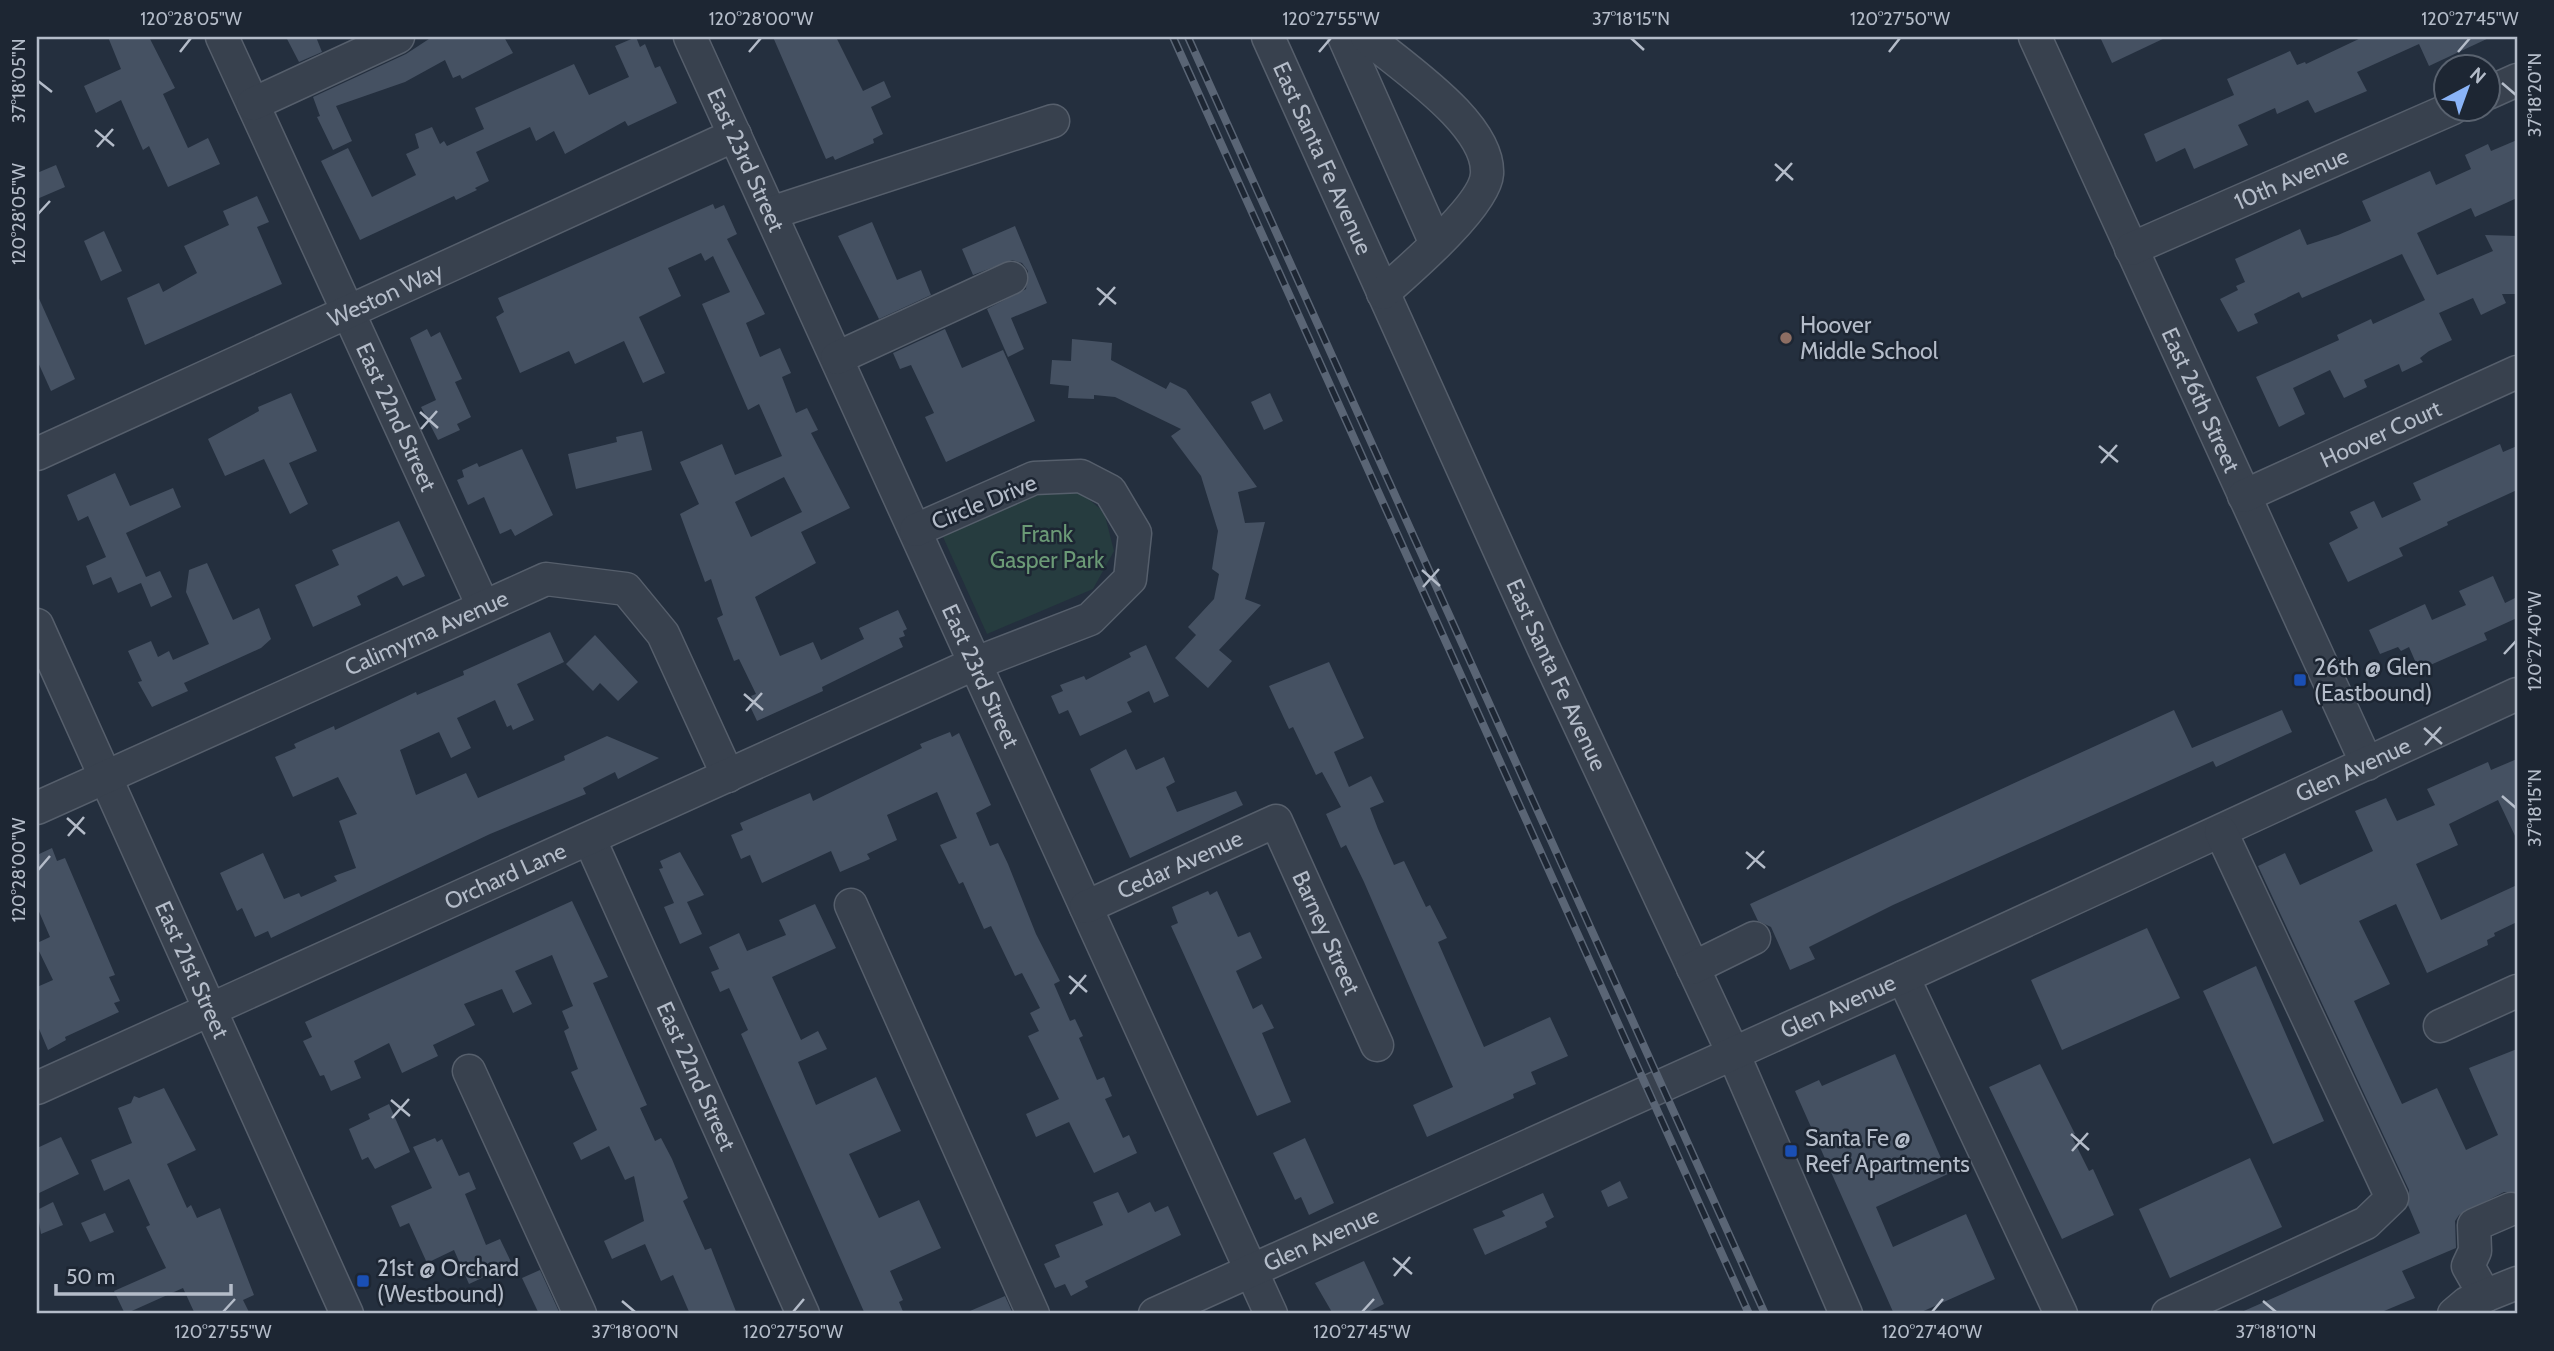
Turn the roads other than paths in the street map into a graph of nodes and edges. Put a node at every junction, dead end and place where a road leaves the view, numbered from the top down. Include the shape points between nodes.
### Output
1 (222, 37) edge
2 (398, 37) edge
3 (691, 37) edge
4 (1268, 37) edge
5 (1344, 37) edge
6 (1367, 37) edge
7 (2035, 37) edge
8 (253, 104) junction
9 (2432, 117) edge
10 (1053, 121) dead end
11 (735, 135) junction
12 (771, 213) junction
13 (1436, 244) junction
14 (2132, 249) junction
15 (1010, 278) dead end
16 (1383, 293) junction
17 (346, 312) junction
18 (837, 358) junction
19 (2517, 372) edge
20 (37, 454) edge
21 (2244, 496) junction
22 (916, 530) junction
23 (483, 607) junction
24 (37, 625) edge
25 (976, 663) junction
26 (2517, 694) edge
27 (2367, 764) junction
28 (728, 776) junction
29 (105, 777) junction
30 (37, 808) edge
31 (1276, 821) joint
32 (2221, 832) junction
33 (590, 840) junction
34 (851, 905) dead end
35 (1086, 907) junction
36 (1754, 938) dead end
37 (1693, 968) junction
38 (1903, 977) junction
39 (2517, 991) edge
40 (209, 1008) junction
41 (2440, 1026) dead end
42 (1377, 1045) dead end
43 (1732, 1053) junction
44 (469, 1071) dead end
45 (37, 1088) edge
46 (2511, 1209) dead end
47 (1251, 1271) junction
48 (2517, 1283) edge
49 (2469, 1305) edge
50 (347, 1314) edge
51 (580, 1314) edge
52 (803, 1314) edge
53 (1034, 1314) edge
54 (1155, 1314) edge
55 (1271, 1314) edge
56 (1846, 1314) edge
57 (2062, 1314) edge
58 (2168, 1314) edge

1 - 8 street, East 22nd Street
2 - 8 street
3 - 11 street, East 23rd Street
4 - 16 street, East Santa Fe Avenue
5 - 13 street
6 - 13 street via 1466,121 1484,152 1487,175 1475,202
7 - 14 street, East 26th Street
8 - 17 street, East 22nd Street
9 - 14 street, 10th Avenue
10 - 12 street
11 - 12 street, East 23rd Street
11 - 17 street, Weston Way
12 - 18 street, East 23rd Street
13 - 16 street
14 - 21 street, East 26th Street
15 - 18 street
16 - 37 street, East Santa Fe Avenue
17 - 20 street, Weston Way
17 - 23 street, East 22nd Street
18 - 22 street, East 23rd Street
19 - 21 street, Hoover Court
21 - 27 street, East 26th Street
22 - 25 street, East 23rd Street
22 - 25 street, Circle Drive via 1034,478 1082,476 1110,491 1135,533 1130,579 1090,619
23 - 28 street, Calimyrna Avenue via 546,579 626,589 663,634
23 - 29 street, Calimyrna Avenue
24 - 29 street, East 21st Street
25 - 28 street, Orchard Lane
25 - 35 street, East 23rd Street
26 - 27 street, Glen Avenue
27 - 32 street, Glen Avenue
28 - 33 street, Orchard Lane
29 - 30 street, Calimyrna Avenue
29 - 40 street, East 21st Street
31 - 35 street, Cedar Avenue
31 - 42 street, Barney Street
32 - 38 street, Glen Avenue
32 - 58 street via 2392,1198 2366,1223
33 - 40 street, Orchard Lane
33 - 52 street, East 22nd Street
34 - 53 street
35 - 47 street, East 23rd Street
36 - 37 street
37 - 43 street, East Santa Fe Avenue
38 - 43 street, Glen Avenue
38 - 57 street
39 - 41 street
40 - 45 street, Orchard Lane
40 - 50 street, East 21st Street
43 - 47 street, Glen Avenue
43 - 56 street, East Santa Fe Avenue
44 - 51 street
46 - 49 street via 2474,1225
47 - 54 street, Glen Avenue
47 - 55 street, East 23rd Street
48 - 49 street

